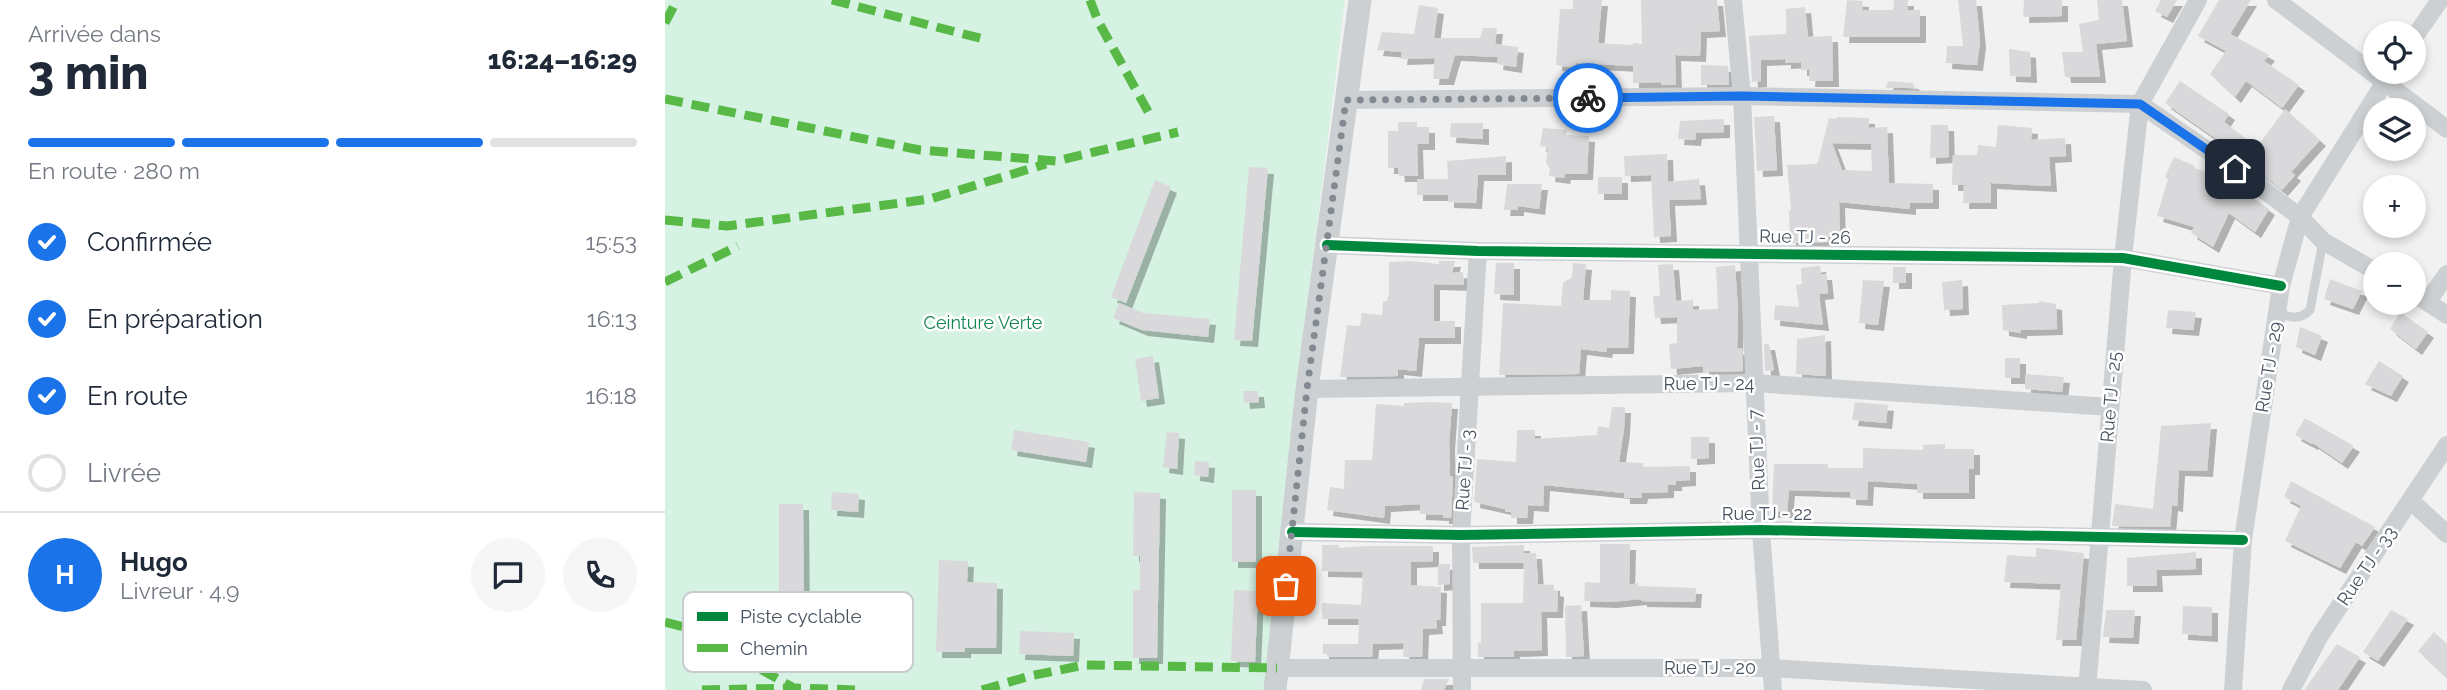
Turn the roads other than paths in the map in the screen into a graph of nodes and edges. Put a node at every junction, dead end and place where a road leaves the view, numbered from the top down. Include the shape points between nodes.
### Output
1 (1360, 0) edge
2 (1733, 0) edge
3 (2198, 0) edge
4 (2276, 0) edge
5 (2440, 0) edge
6 (2425, 21) edge
7 (2363, 60) edge
8 (2384, 84) edge
9 (2396, 84) edge
10 (1742, 96) junction
11 (1346, 100) junction
12 (2140, 104) junction
13 (2447, 129) edge
14 (2300, 217) junction
15 (2323, 241) junction
16 (1327, 245) junction
17 (1478, 251) junction
18 (1748, 254) junction
19 (2123, 258) junction
20 (2363, 264) edge
21 (2447, 274) edge
22 (2281, 286) junction
23 (2426, 292) edge
24 (2426, 301) edge
25 (2277, 313) junction
26 (2447, 315) edge
27 (1754, 383) junction
28 (1471, 387) junction
29 (1307, 389) junction
30 (2110, 407) junction
31 (2447, 445) edge
32 (2411, 500) junction
33 (1761, 530) junction
34 (1291, 532) junction
35 (2447, 534) edge
36 (1461, 535) junction
37 (2099, 537) junction
38 (2243, 540) junction
39 (1461, 667) junction
40 (1771, 668) junction
41 (1276, 679) edge
42 (2088, 689) edge
43 (1462, 690) edge
44 (1773, 690) edge
45 (2143, 690) edge
46 (2233, 690) edge
47 (2291, 690) edge

1 - 11 street
2 - 10 street, Rue TJ - 7
3 - 12 street
4 - 7 street
5 - 6 street
8 - 14 street, Rue TJ - 29
9 - 13 street
10 - 11 street
10 - 12 street
10 - 18 street, Rue TJ - 7
11 - 16 street
12 - 14 street
12 - 19 street, Rue TJ - 25
14 - 15 street
14 - 22 street, Rue TJ - 29
15 - 20 street
15 - 25 lane via 2310,310 2296,318
16 - 17 street, Rue TJ - 26
16 - 29 street
17 - 18 street, Rue TJ - 26
17 - 28 street, Rue TJ - 3
18 - 19 street, Rue TJ - 26
18 - 27 street, Rue TJ - 7
19 - 22 street, Rue TJ - 26
19 - 30 street, Rue TJ - 25
21 - 23 street
22 - 25 street, Rue TJ - 29
24 - 26 street
25 - 38 street, Rue TJ - 29
27 - 28 street, Rue TJ - 24
27 - 30 street, Rue TJ - 24
27 - 33 street, Rue TJ - 7
28 - 29 street, Rue TJ - 24
28 - 36 street, Rue TJ - 3
29 - 34 street
30 - 37 street, Rue TJ - 25
31 - 32 street, Rue TJ - 33
32 - 35 street
32 - 47 street, Rue TJ - 33 via 2319,637
33 - 36 street, Rue TJ - 22
33 - 37 street, Rue TJ - 22
33 - 40 street, Rue TJ - 7
34 - 36 street, Rue TJ - 22
34 - 41 street
36 - 39 street, Rue TJ - 3
37 - 38 street, Rue TJ - 22
37 - 42 street, Rue TJ - 25
38 - 46 street, Rue TJ - 29
39 - 40 street, Rue TJ - 20
39 - 41 street, Rue TJ - 20
39 - 43 street, Rue TJ - 3
40 - 42 street, Rue TJ - 20
40 - 44 street, Rue TJ - 7
42 - 45 street, Rue TJ - 20

